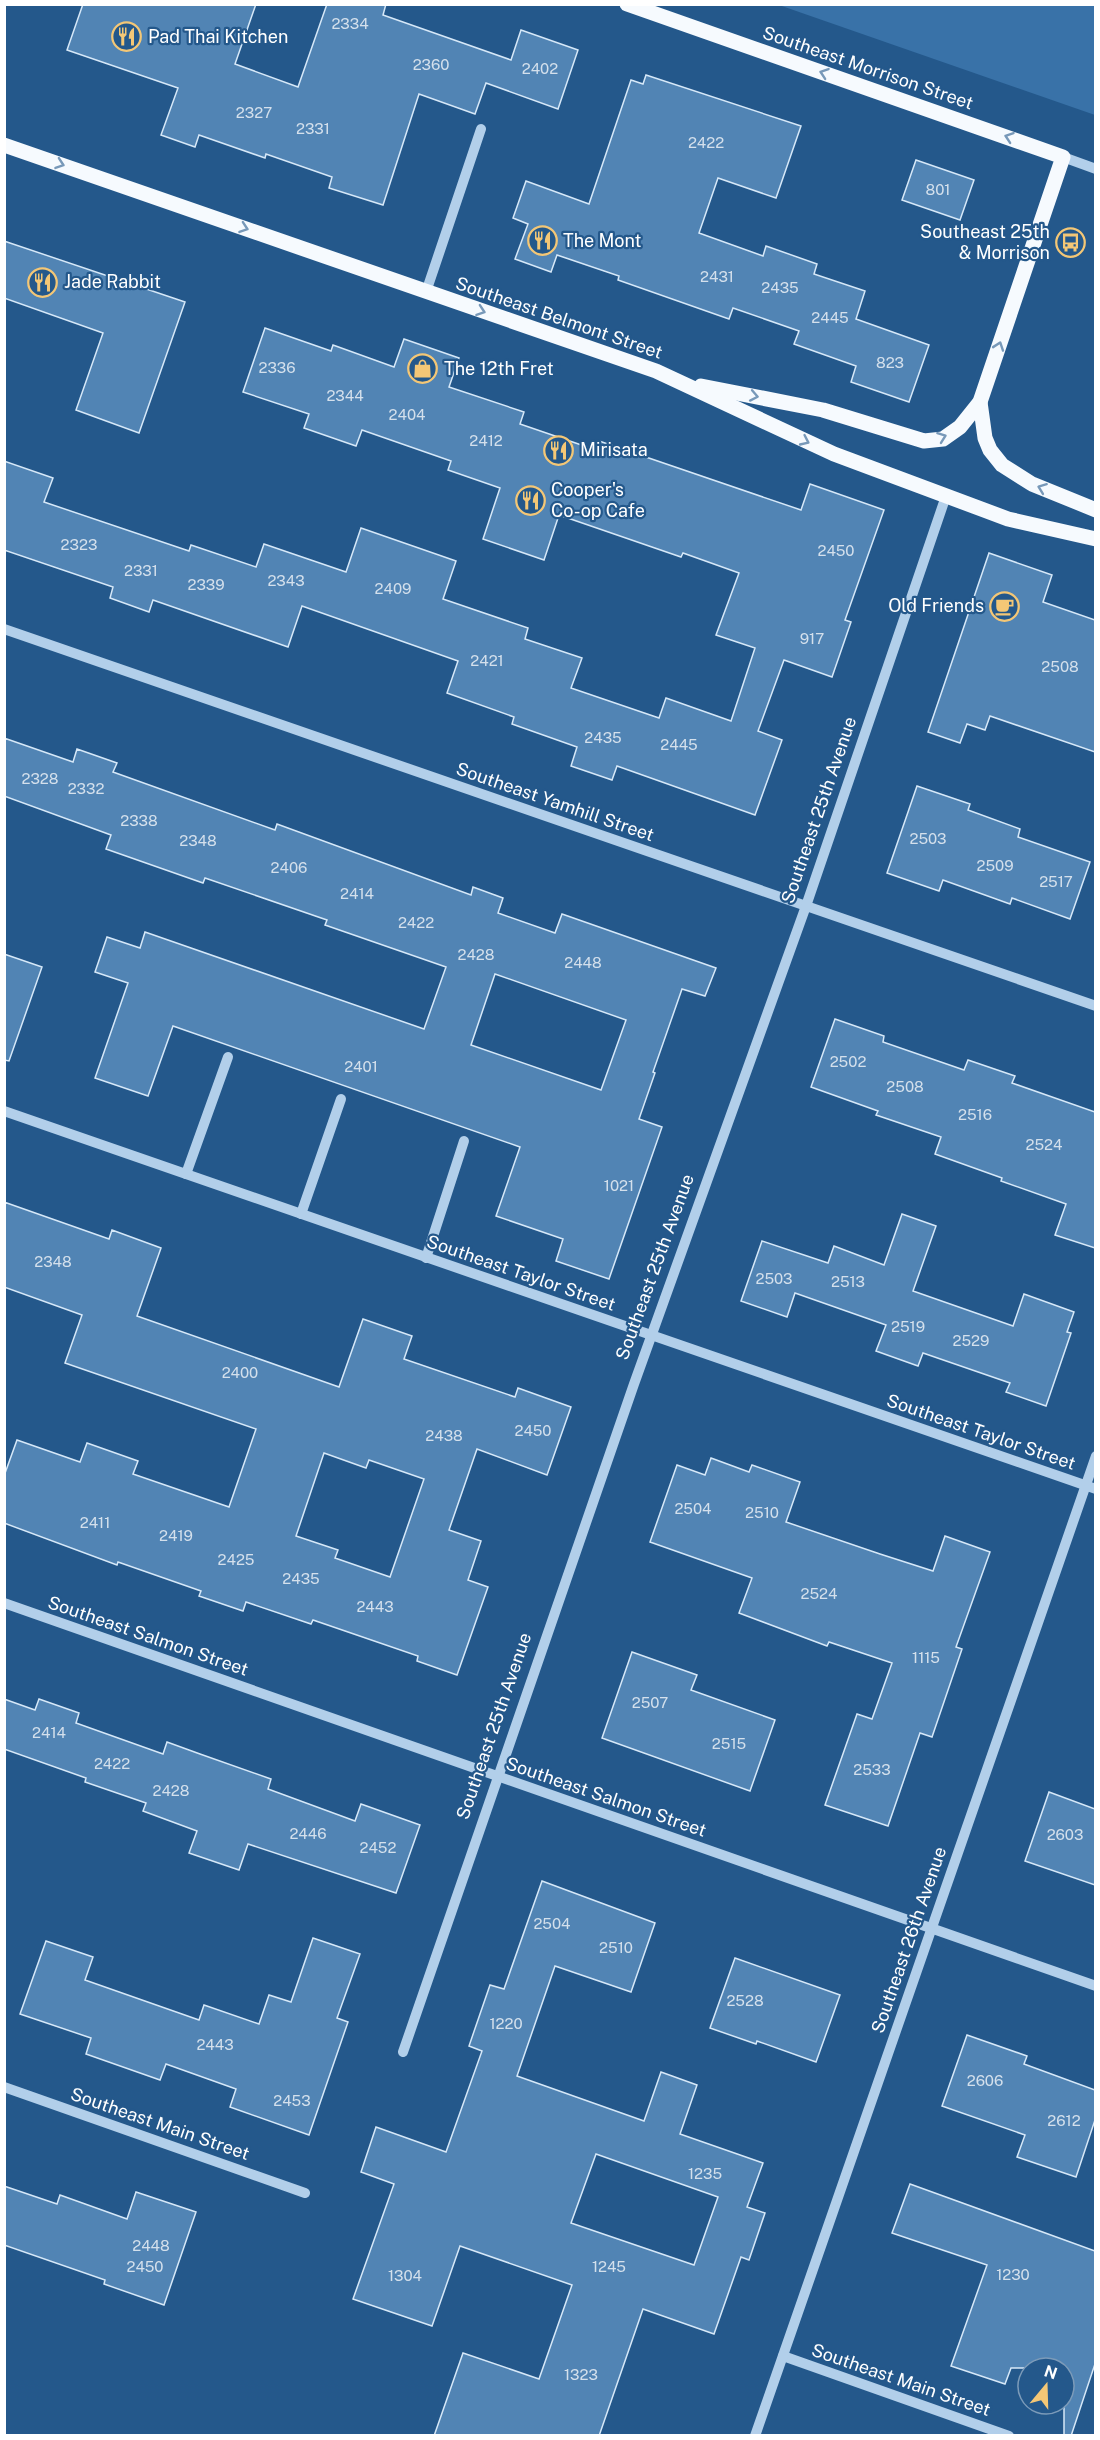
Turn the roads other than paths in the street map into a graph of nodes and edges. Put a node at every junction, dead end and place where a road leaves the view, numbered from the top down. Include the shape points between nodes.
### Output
1 (627, 4) edge
2 (480, 129) dead end
3 (4, 145) edge
4 (1064, 157) junction
5 (1095, 169) edge
6 (426, 291) junction
7 (676, 381) junction
8 (980, 402) junction
9 (946, 496) junction
10 (1095, 510) edge
11 (1095, 539) edge
12 (4, 628) edge
13 (807, 906) junction
14 (1095, 1006) edge
15 (228, 1057) dead end
16 (342, 1099) dead end
17 (4, 1111) edge
18 (464, 1141) dead end
19 (186, 1174) junction
20 (301, 1214) junction
21 (426, 1258) junction
22 (651, 1336) junction
23 (1095, 1456) edge
24 (1090, 1488) edge
25 (4, 1603) edge
26 (497, 1776) junction
27 (931, 1927) junction
28 (1095, 1986) edge
29 (403, 2052) dead end
30 (4, 2087) edge
31 (305, 2193) dead end
32 (783, 2356) junction
33 (755, 2436) edge
34 (1009, 2436) edge

4 -> 1 main road, Southeast Morrison Street
2 - 6 street
3 -> 6 main road, Southeast Belmont Street
4 - 5 street, Southeast Morrison Street
8 -> 4 main road
6 -> 7 main road, Southeast Belmont Street
7 -> 8 main road via 823,410 924,441 943,438 960,428
7 -> 9 main road, Southeast Belmont Street via 834,454
10 -> 8 main road via 1032,484 1002,465 984,438
9 - 11 main road, Southeast Belmont Street via 1008,519
9 - 13 street, Southeast 25th Avenue
12 - 13 street, Southeast Yamhill Street
13 - 14 street, Southeast Yamhill Street
13 - 22 street, Southeast 25th Avenue
15 - 19 street
16 - 20 street
17 - 19 street, Southeast Taylor Street
18 - 21 street
19 - 20 street, Southeast Taylor Street
20 - 21 street, Southeast Taylor Street
21 - 22 street, Southeast Taylor Street
22 - 24 street, Southeast Taylor Street
22 - 26 street, Southeast 25th Avenue
23 - 24 street, Southeast 26th Avenue
24 - 27 street, Southeast 26th Avenue
25 - 26 street, Southeast Salmon Street
26 - 27 street, Southeast Salmon Street
26 - 29 street, Southeast 25th Avenue
27 - 28 street, Southeast Salmon Street
27 - 32 street, Southeast 26th Avenue
30 - 31 street, Southeast Main Street
32 - 33 street, Southeast 26th Avenue
32 - 34 street, Southeast Main Street

